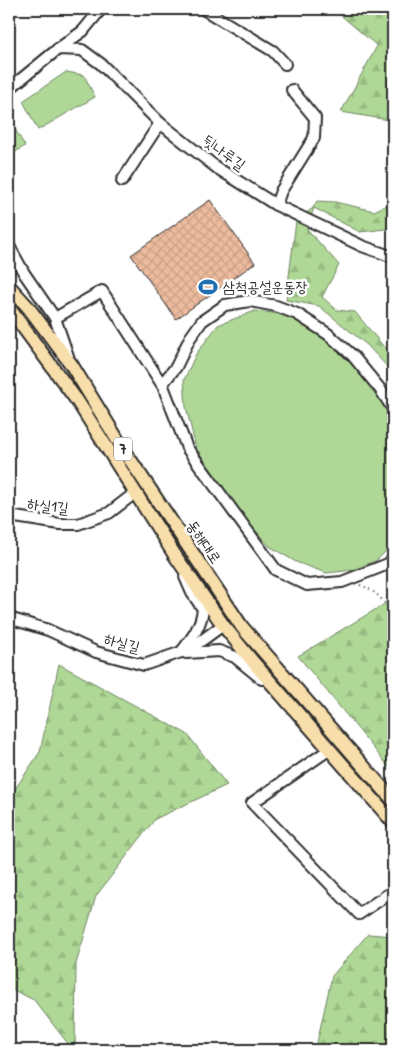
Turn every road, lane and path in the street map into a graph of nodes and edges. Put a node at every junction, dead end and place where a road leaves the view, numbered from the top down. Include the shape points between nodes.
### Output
1 (101, 9) edge
2 (203, 9) edge
3 (58, 49) junction
4 (286, 64) dead end
5 (9, 89) edge
6 (292, 90) dead end
7 (160, 123) junction
8 (122, 181) dead end
9 (276, 205) junction
10 (9, 246) edge
11 (393, 257) edge
12 (9, 286) edge
13 (9, 308) edge
14 (55, 318) junction
15 (71, 364) junction
16 (162, 384) junction
17 (393, 409) edge
18 (135, 493) junction
19 (9, 516) edge
20 (176, 558) junction
21 (393, 559) edge
22 (347, 580) junction
23 (393, 614) edge
24 (233, 616) junction
25 (9, 618) edge
26 (222, 624) junction
27 (180, 653) junction
28 (298, 713) junction
29 (330, 749) junction
30 (393, 800) edge
31 (393, 822) edge
32 (393, 891) edge

1 - 3 street via 83,31
2 - 4 street via 273,51
3 - 5 street
3 - 7 street, 뒷나루길 via 82,50 101,64
6 - 9 street via 315,118 314,138 281,191
7 - 8 street
7 - 9 street, 뒷나루길 via 217,168
9 - 11 street, 뒷나루길 via 362,246
10 - 14 street
12 - 15 main road, 동해대로 / 7
13 - 18 main road, 동해대로 / 7 via 78,402
14 - 15 street
14 - 16 street via 102,291
15 - 24 main road, 동해대로 / 7 via 124,452
16 - 17 street via 176,367 202,321 225,305 250,301 283,308 328,334 353,356
16 - 22 street via 187,448 276,570 307,585
18 - 19 street, 하실1길 via 109,513 78,524
18 - 20 main road, 동해대로 / 7
20 - 26 main road, 동해대로 / 7
20 - 27 street via 203,609 202,621
21 - 22 street
22 - 23 path via 366,587 383,599
24 - 26 main road
24 - 30 main road, 동해대로 / 7
25 - 27 street, 하실길 via 48,630 96,652 144,664
26 - 27 street, 하실길
26 - 28 main road, 동해대로 / 7
27 - 28 street via 219,651 235,657
28 - 29 main road, 동해대로 / 7
29 - 31 main road, 동해대로 / 7
29 - 32 street via 252,803 359,914

